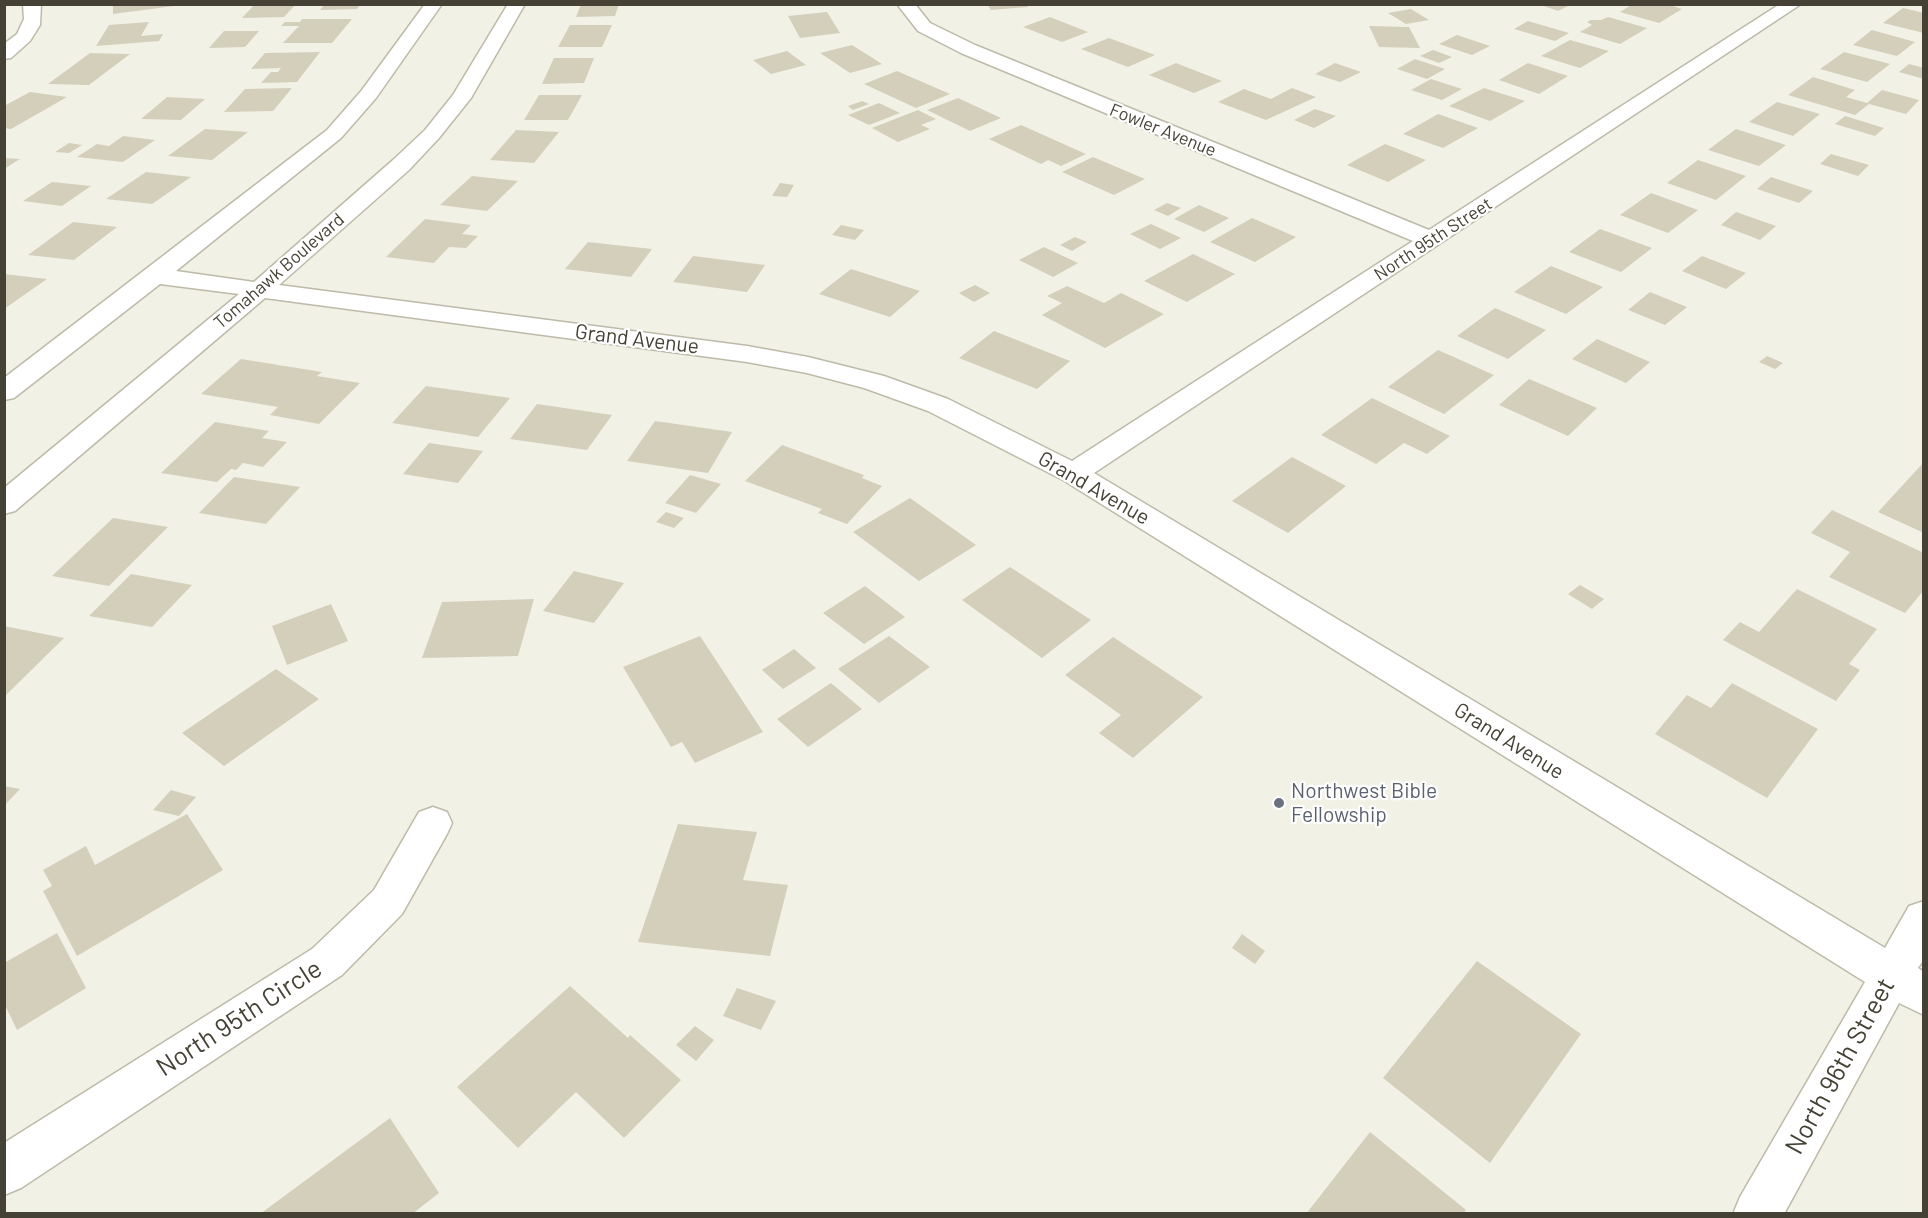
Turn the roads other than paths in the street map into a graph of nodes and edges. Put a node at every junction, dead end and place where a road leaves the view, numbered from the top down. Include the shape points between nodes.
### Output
1 (32, 4) edge
2 (434, 4) edge
3 (517, 4) edge
4 (905, 4) edge
5 (1793, 4) edge
6 (4, 54) edge
7 (1432, 240) junction
8 (155, 276) junction
9 (259, 290) junction
10 (4, 392) edge
11 (1073, 473) junction
12 (4, 504) edge
13 (432, 823) dead end
14 (1923, 919) edge
15 (1907, 985) edge
16 (4, 1171) edge
17 (1757, 1214) edge

1 - 6 street via 31,25 24,37
2 - 8 street via 334,134
3 - 9 street, Tomahawk Boulevard via 461,98 432,134
4 - 7 street, Fowler Avenue via 924,27 968,49
5 - 7 street, North 95th Street
7 - 11 street, North 95th Street
8 - 9 street, Grand Avenue
8 - 10 street
9 - 11 street, Grand Avenue via 808,365 874,382 938,405
9 - 12 street, Tomahawk Boulevard
11 - 15 street, Grand Avenue
13 - 16 street, North 95th Circle via 388,902 327,962
14 - 15 street, North 96th Street
15 - 17 street, North 96th Street

